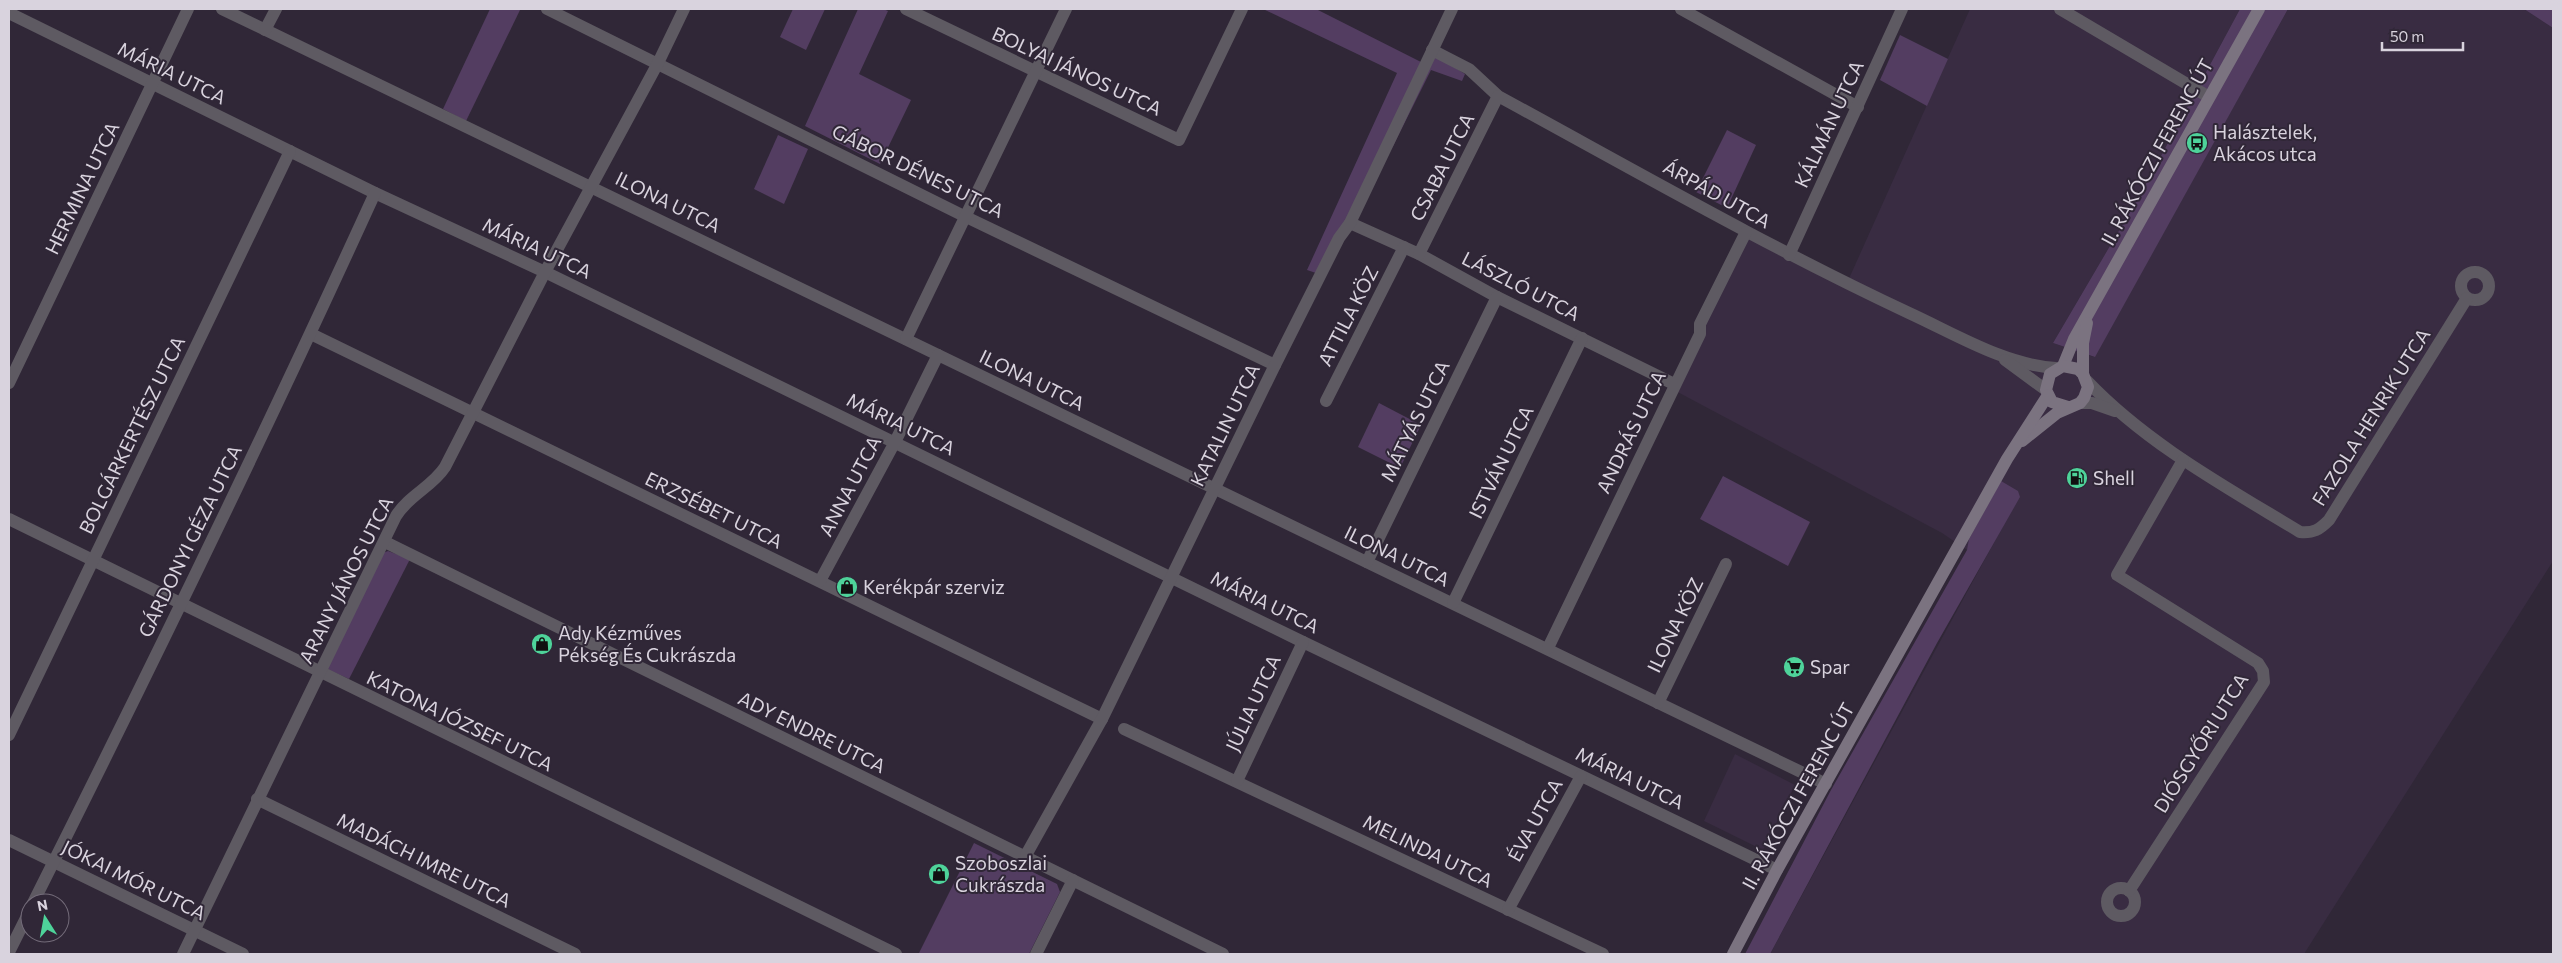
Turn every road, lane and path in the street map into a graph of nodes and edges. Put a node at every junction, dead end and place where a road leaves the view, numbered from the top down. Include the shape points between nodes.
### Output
1 (188, 9) edge
2 (222, 9) edge
3 (276, 9) edge
4 (547, 9) edge
5 (684, 9) edge
6 (906, 9) edge
7 (1066, 9) edge
8 (1242, 9) edge
9 (1452, 9) edge
10 (1681, 9) edge
11 (1902, 9) edge
12 (2060, 9) edge
13 (2259, 9) edge
14 (9, 13) edge
15 (266, 30) junction
16 (1432, 50) junction
17 (658, 63) junction
18 (1035, 72) junction
19 (152, 84) junction
20 (1498, 96) junction
21 (2210, 97) junction
22 (1858, 107) junction
23 (290, 151) junction
24 (590, 185) junction
25 (375, 193) junction
26 (964, 216) junction
27 (1350, 223) junction
28 (1746, 232) junction
29 (1404, 247) junction
30 (1419, 254) junction
31 (1789, 255) junction
32 (545, 272) junction
33 (1497, 297) junction
34 (2467, 298) dead end
35 (2089, 313) junction
36 (311, 334) junction
37 (1582, 338) junction
38 (906, 339) junction
39 (1995, 353) junction
40 (938, 355) junction
41 (1275, 364) junction
42 (2060, 367) junction
43 (2085, 377) junction
44 (9, 383) edge
45 (1674, 384) junction
46 (2047, 392) junction
47 (1326, 401) dead end
48 (2074, 405) junction
49 (2117, 411) junction
50 (472, 414) junction
51 (895, 442) junction
52 (2014, 447) junction
53 (2183, 460) junction
54 (1215, 489) junction
55 (9, 519) edge
56 (384, 542) junction
57 (92, 560) junction
58 (1367, 562) junction
59 (1726, 564) dead end
60 (1172, 578) junction
61 (820, 581) junction
62 (1453, 603) junction
63 (181, 604) junction
64 (1303, 642) junction
65 (1548, 648) junction
66 (319, 673) junction
67 (1658, 703) junction
68 (1102, 719) junction
69 (1124, 729) dead end
70 (9, 735) edge
71 (1582, 776) junction
72 (1237, 781) junction
73 (1826, 784) junction
74 (257, 798) junction
75 (9, 840) edge
76 (1026, 855) junction
77 (54, 862) junction
78 (1777, 870) junction
79 (1073, 880) junction
80 (2129, 891) dead end
81 (38, 893) edge
82 (1508, 910) junction
83 (20, 930) edge
84 (195, 931) junction
85 (9, 952) edge
86 (183, 954) edge
87 (243, 954) edge
88 (575, 954) edge
89 (896, 954) edge
90 (1036, 954) edge
91 (1223, 954) edge
92 (1603, 954) edge
93 (1733, 954) edge

1 - 19 street, HERMINA UTCA
2 - 15 street, ILONA UTCA
3 - 15 street
4 - 17 street, GÁBOR DÉNES UTCA
5 - 17 street, ARANY JÁNOS UTCA
6 - 18 street, BOLYAI JÁNOS UTCA
7 - 18 street
8 - 18 street, BOLYAI JÁNOS UTCA via 1179,140
9 - 16 street, KATALIN UTCA
10 - 22 street
11 - 22 street, KÁLMÁN UTCA
12 - 21 street
13 - 21 main road, II. RÁKÓCZI FERENC ÚT
14 - 19 street, MÁRIA UTCA
15 - 24 street, ILONA UTCA
16 - 20 street, ÁRPÁD UTCA via 1469,69
16 - 27 street, KATALIN UTCA
17 - 24 street, ARANY JÁNOS UTCA
17 - 26 street, GÁBOR DÉNES UTCA
18 - 26 street
19 - 23 street, MÁRIA UTCA
19 - 44 street, HERMINA UTCA
20 - 28 street, ÁRPÁD UTCA
20 - 30 street, CSABA UTCA
21 - 35 main road, II. RÁKÓCZI FERENC ÚT
22 - 31 street, KÁLMÁN UTCA
23 - 25 street, MÁRIA UTCA
23 - 57 street, BOLGÁRKERTÉSZ UTCA
24 - 32 street, ARANY JÁNOS UTCA
24 - 38 street, ILONA UTCA
25 - 32 street, MÁRIA UTCA
25 - 36 street, GÁRDONYI GÉZA UTCA
26 - 38 street
26 - 41 street, GÁBOR DÉNES UTCA
27 - 29 street, LÁSZLÓ UTCA
27 - 41 street, KATALIN UTCA
28 - 31 street, ÁRPÁD UTCA
28 - 45 street, ANDRÁS UTCA
29 - 30 street, LÁSZLÓ UTCA
29 - 47 street, ATTILA KÖZ
30 - 33 street, LÁSZLÓ UTCA
31 - 39 street, ÁRPÁD UTCA
32 - 50 street, ARANY JÁNOS UTCA
32 - 51 street, MÁRIA UTCA
33 - 37 street, LÁSZLÓ UTCA
33 - 58 street, MÁTYÁS UTCA
34 - 53 street, FAZOLA HENRIK UTCA via 2329,520 2319,530 2300,532
35 - 42 main road, II. RÁKÓCZI FERENC ÚT
35 - 43 main road, II. RÁKÓCZI FERENC ÚT via 2083,343
36 - 50 street, ERZSÉBET UTCA
36 - 63 street, GÁRDONYI GÉZA UTCA
37 - 45 street, LÁSZLÓ UTCA
37 - 62 street, ISTVÁN UTCA
38 - 40 street, ILONA UTCA
39 - 42 street, ÁRPÁD UTCA via 2040,367
39 - 46 street, ÁRPÁD UTCA
40 - 51 street, ANNA UTCA
40 - 54 street, ILONA UTCA
41 - 54 street, KATALIN UTCA
42 - 43 main road via 2078,369
42 - 46 main road, II. RÁKÓCZI FERENC ÚT via 2050,374
43 - 48 main road, II. RÁKÓCZI FERENC ÚT via 2087,393
43 - 49 street
45 - 65 street, ANDRÁS UTCA
46 - 48 main road via 2052,402
46 - 52 main road, II. RÁKÓCZI FERENC ÚT
48 - 49 street via 2092,403
48 - 52 main road, II. RÁKÓCZI FERENC ÚT via 2032,431
49 - 53 street, FAZOLA HENRIK UTCA
50 - 56 street, ARANY JÁNOS UTCA via 446,467 438,478 403,504
50 - 61 street, ERZSÉBET UTCA
51 - 60 street, MÁRIA UTCA
51 - 61 street, ANNA UTCA
52 - 73 main road, II. RÁKÓCZI FERENC ÚT
53 - 80 street, DIÓSGYŐRI UTCA via 2117,575 2258,663 2264,682
54 - 58 street, ILONA UTCA
54 - 60 street, KATALIN UTCA
55 - 57 street, KATONA JÓZSEF UTCA
56 - 66 street, ARANY JÁNOS UTCA
56 - 76 street, ADY ENDRE UTCA
57 - 63 street, KATONA JÓZSEF UTCA
57 - 70 street, BOLGÁRKERTÉSZ UTCA
58 - 62 street, ILONA UTCA
59 - 67 street, ILONA KÖZ
60 - 64 street, MÁRIA UTCA
60 - 68 street, KATALIN UTCA
61 - 68 street, ERZSÉBET UTCA
62 - 65 street, ILONA UTCA
63 - 66 street, KATONA JÓZSEF UTCA
63 - 77 street, GÁRDONYI GÉZA UTCA
64 - 71 street, MÁRIA UTCA
64 - 72 street, JÚLIA UTCA
65 - 67 street, ILONA UTCA
66 - 74 street, ARANY JÁNOS UTCA
66 - 89 street, KATONA JÓZSEF UTCA
67 - 73 street, ILONA UTCA
68 - 76 street, KATALIN UTCA
69 - 72 street, MELINDA UTCA
71 - 78 street, MÁRIA UTCA
71 - 82 street, ÉVA UTCA
72 - 82 street, MELINDA UTCA
73 - 78 main road, II. RÁKÓCZI FERENC ÚT
74 - 84 street, ARANY JÁNOS UTCA
74 - 88 street, MADÁCH IMRE UTCA
75 - 77 street, JÓKAI MÓR UTCA
76 - 79 street, ADY ENDRE UTCA
77 - 81 street, GÁRDONYI GÉZA UTCA
77 - 84 street, JÓKAI MÓR UTCA
78 - 93 main road, II. RÁKÓCZI FERENC ÚT
79 - 90 street
79 - 91 street, ADY ENDRE UTCA
82 - 92 street, MELINDA UTCA
83 - 85 street
84 - 86 street, ARANY JÁNOS UTCA
84 - 87 street, JÓKAI MÓR UTCA

